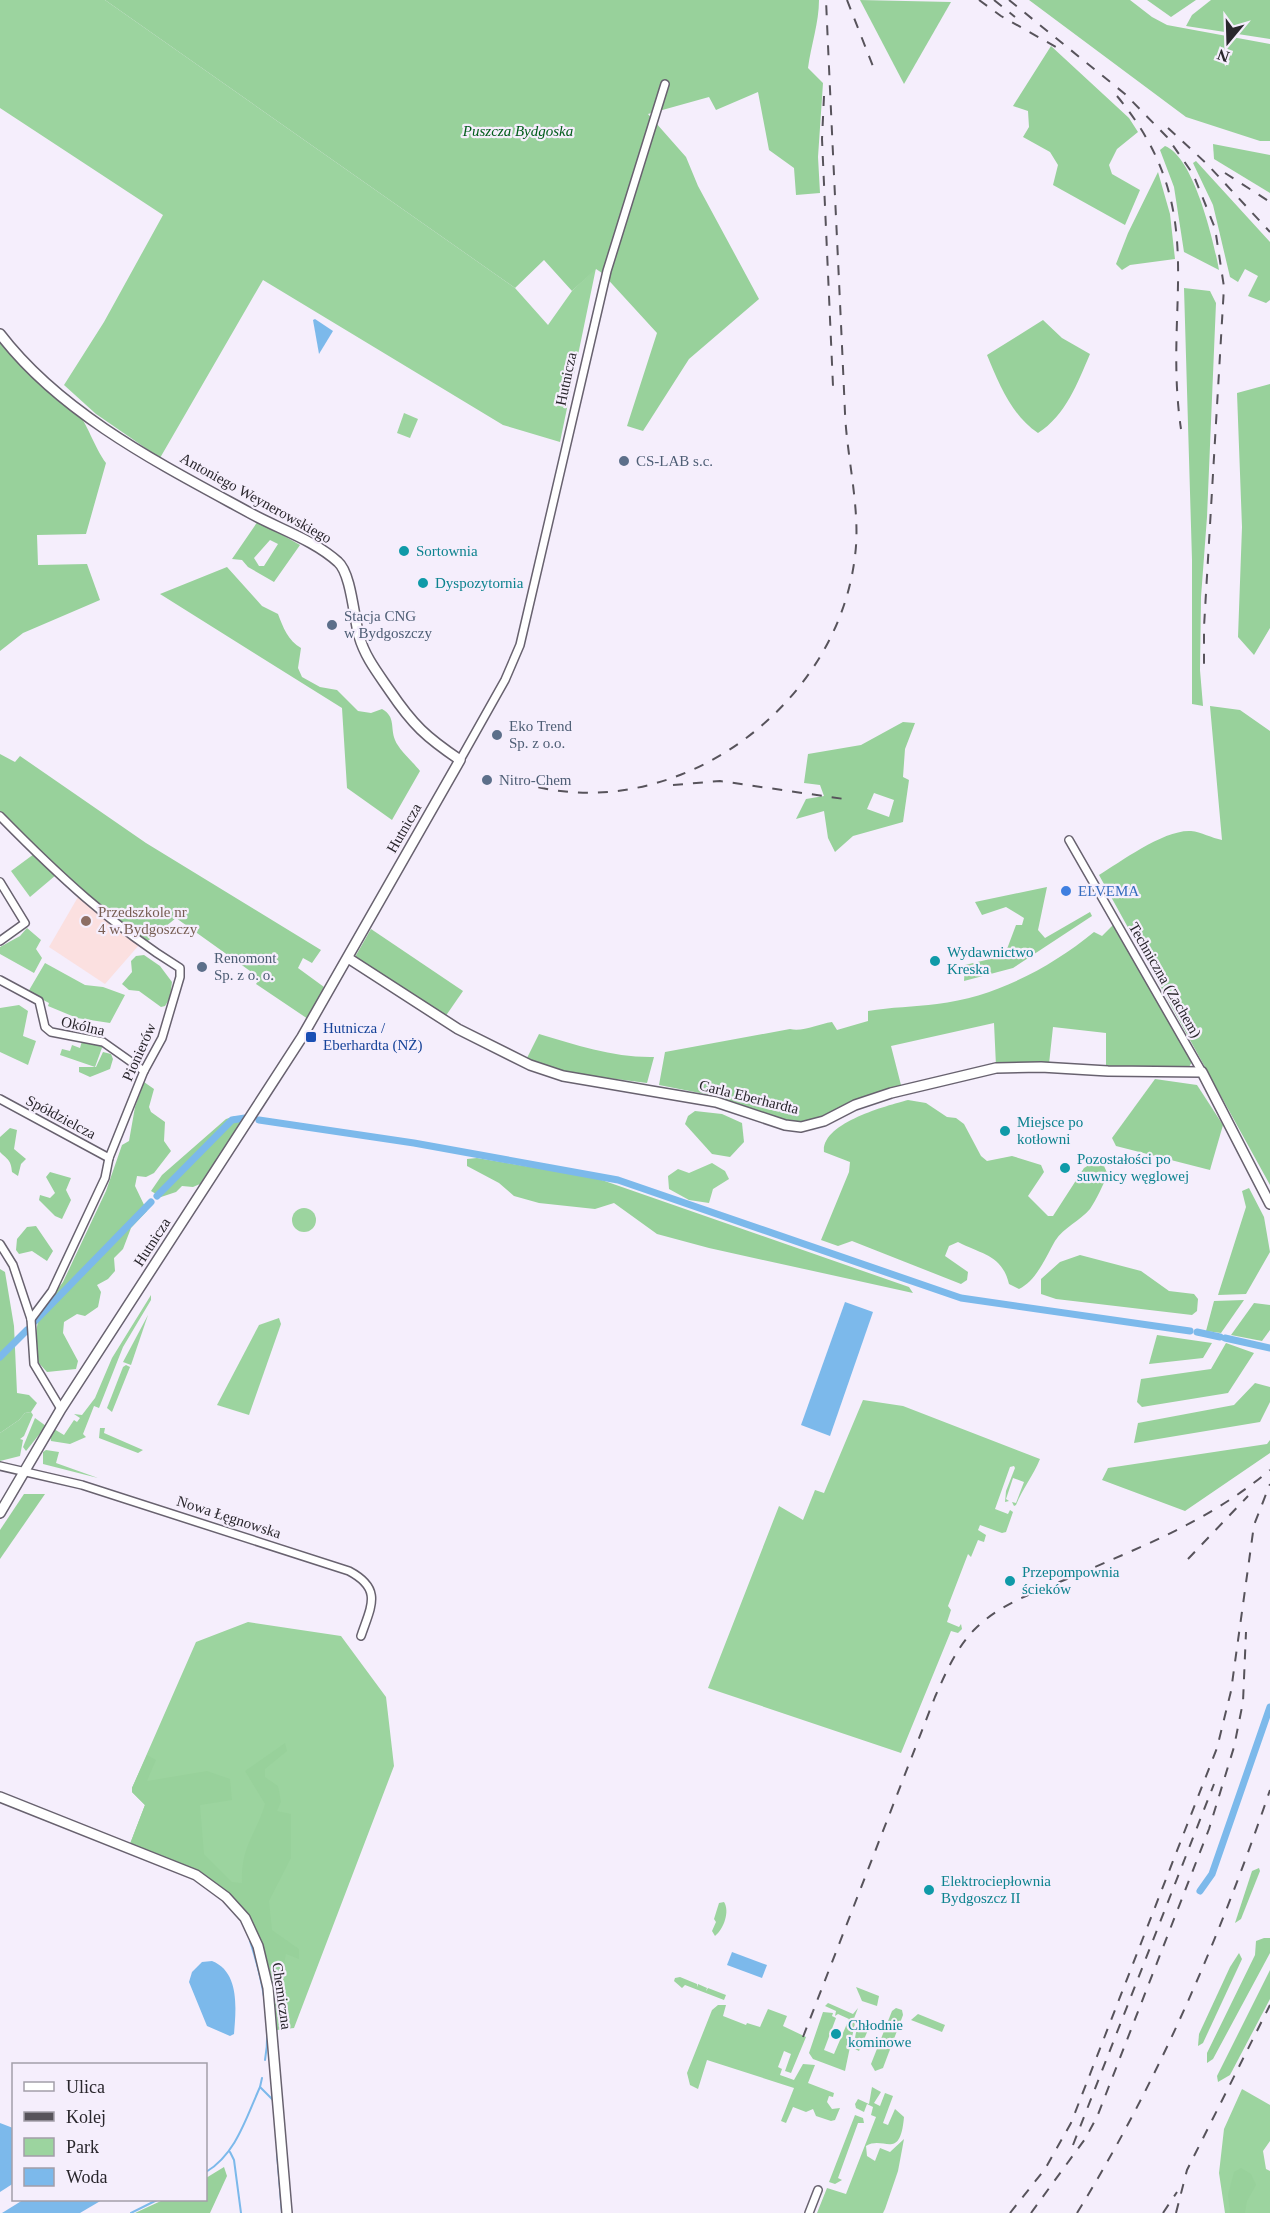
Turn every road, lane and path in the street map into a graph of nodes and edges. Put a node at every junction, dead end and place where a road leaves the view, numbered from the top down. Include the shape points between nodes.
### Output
1 (665, 84) dead end
2 (0, 334) edge
3 (460, 760) junction
4 (2, 818) edge
5 (0, 828) edge
6 (1069, 840) dead end
7 (0, 882) edge
8 (0, 941) edge
9 (348, 958) junction
10 (0, 980) edge
11 (144, 1071) junction
12 (1202, 1071) junction
13 (0, 1100) edge
14 (109, 1158) junction
15 (1270, 1204) edge
16 (0, 1244) edge
17 (31, 1319) junction
18 (61, 1409) junction
19 (0, 1467) edge
20 (25, 1472) junction
21 (0, 1513) edge
22 (361, 1636) dead end
23 (0, 1797) edge
24 (818, 2190) dead end
25 (287, 2213) edge
26 (809, 2213) edge

1 - 3 street, Hutnicza via 607,273 520,645
2 - 3 street, Antoniego Weynerowskiego via 38,377 124,441 340,563 367,659 411,723
3 - 9 street, Hutnicza
4 - 5 street
4 - 11 street, Pionierów via 114,921 180,968 162,1038
6 - 12 street, Techniczna (Zachem)
7 - 8 street via 25,923
9 - 12 street, Carla Eberhardta via 458,1029 530,1065 563,1076 716,1102 785,1125 824,1121 891,1093 996,1068
9 - 18 street, Hutnicza via 256,1110
10 - 11 street, Okólna via 39,1000 45,1027 51,1032 103,1042
11 - 14 street, Pionierów
12 - 15 street
13 - 14 street, Spółdzielcza
14 - 17 street, Pionierów via 105,1178 77,1240 52,1291
16 - 17 street via 13,1265
17 - 18 street via 34,1364
18 - 20 street, Hutnicza
19 - 20 street, Nowa Łęgnowska
20 - 21 street, Hutnicza
20 - 22 street, Nowa Łęgnowska via 82,1485 349,1571 368,1584 372,1596
23 - 25 street, Chemiczna via 196,1875 226,1897 245,1918 258,1946 268,1988
24 - 26 street

